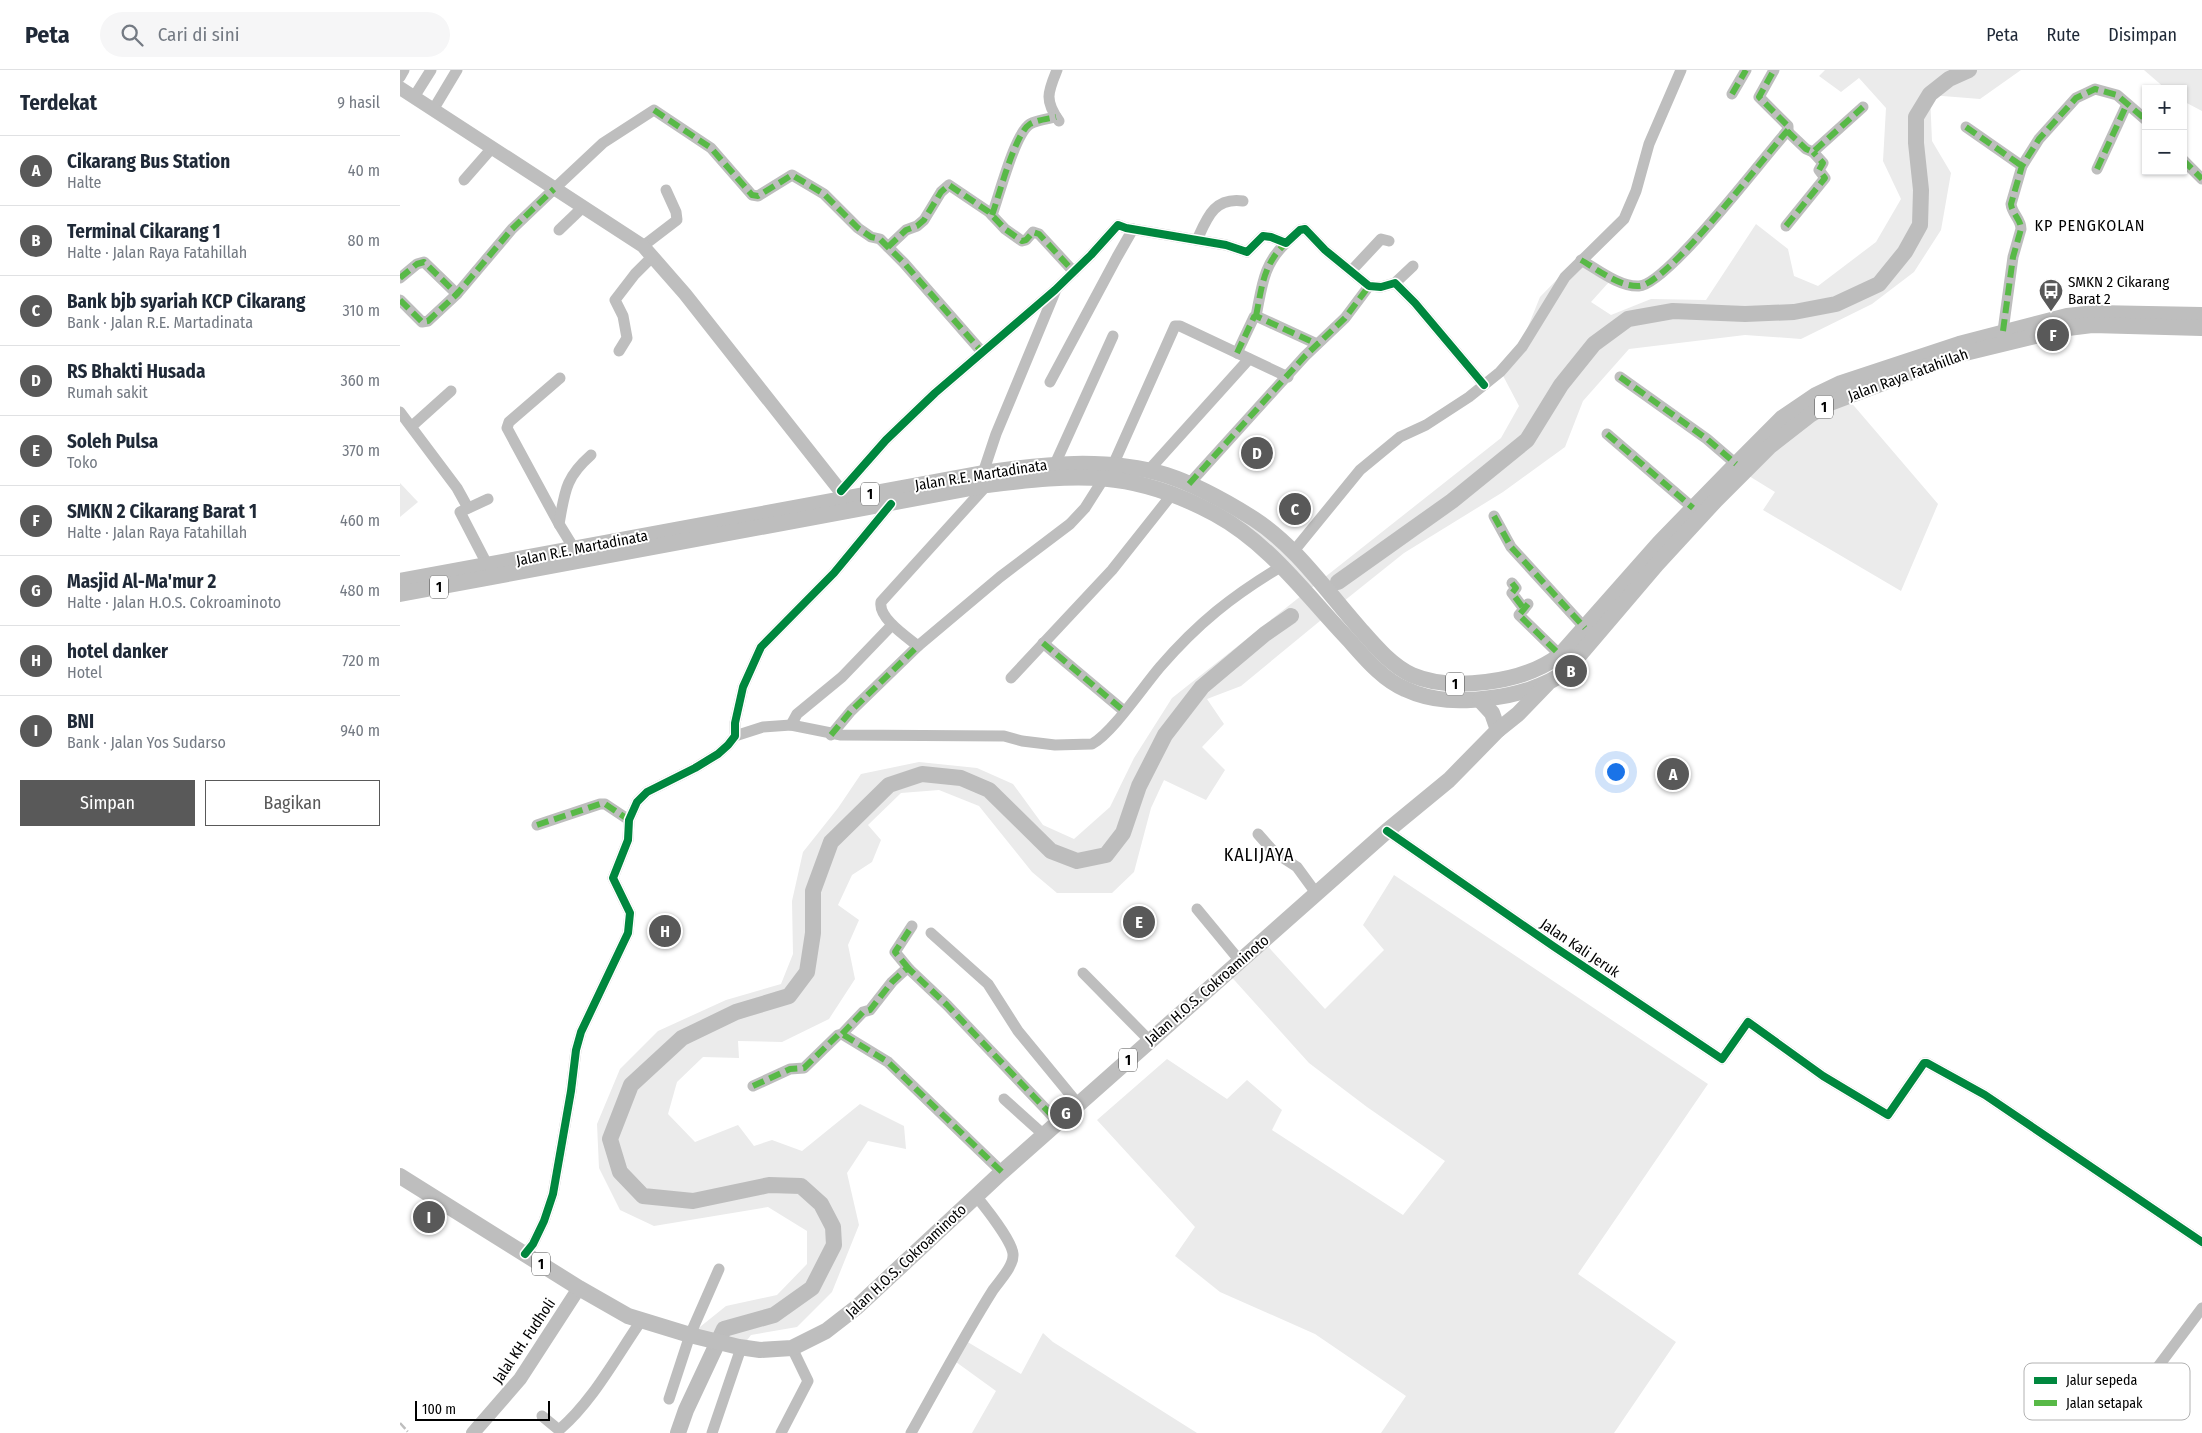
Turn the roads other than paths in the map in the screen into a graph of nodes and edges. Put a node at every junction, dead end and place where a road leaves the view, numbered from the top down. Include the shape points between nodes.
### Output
1 (404, 70) edge
2 (431, 70) edge
3 (457, 70) edge
4 (1057, 70) edge
5 (1681, 70) edge
6 (1746, 70) edge
7 (1774, 70) edge
8 (400, 77) edge
9 (400, 88) edge
10 (1732, 94) dead end
11 (414, 97) junction
12 (2127, 104) junction
13 (1863, 107) dead end
14 (433, 110) junction
15 (2142, 117) edge
16 (1966, 127) dead end
17 (1787, 131) junction
18 (492, 148) junction
19 (1813, 152) junction
20 (2187, 164) edge
21 (2022, 166) junction
22 (2097, 169) dead end
23 (2202, 179) edge
24 (464, 180) dead end
25 (554, 189) junction
26 (666, 190) dead end
27 (1243, 201) dead end
28 (582, 208) junction
29 (992, 215) junction
30 (1786, 226) dead end
31 (559, 230) dead end
32 (1133, 230) junction
33 (1197, 240) junction
34 (1389, 241) dead end
35 (1286, 243) junction
36 (888, 247) junction
37 (647, 252) junction
38 (1580, 260) junction
39 (1413, 266) dead end
40 (1352, 270) junction
41 (1074, 272) junction
42 (400, 278) edge
43 (1395, 283) junction
44 (1369, 286) junction
45 (1055, 290) junction
46 (457, 294) junction
47 (401, 302) edge
48 (2202, 315) edge
49 (1256, 316) junction
50 (2202, 328) edge
51 (2003, 331) junction
52 (1113, 336) dead end
53 (1317, 344) junction
54 (620, 351) dead end
55 (982, 352) junction
56 (1237, 353) junction
57 (1249, 359) junction
58 (1288, 377) junction
59 (1620, 377) dead end
60 (560, 378) dead end
61 (1050, 382) dead end
62 (1484, 385) junction
63 (451, 391) dead end
64 (400, 412) edge
65 (412, 426) junction
66 (1606, 434) dead end
67 (591, 456) dead end
68 (1055, 464) junction
69 (1736, 464) junction
70 (1148, 471) junction
71 (1108, 472) junction
72 (985, 479) junction
73 (1189, 484) junction
74 (1173, 493) junction
75 (844, 495) junction
76 (488, 499) dead end
77 (891, 504) junction
78 (468, 508) junction
79 (1693, 508) junction
80 (1494, 516) dead end
81 (559, 524) junction
82 (576, 550) junction
83 (1293, 552) junction
84 (488, 566) junction
85 (1282, 566) junction
86 (400, 581) edge
87 (1512, 583) dead end
88 (400, 594) edge
89 (892, 625) junction
90 (1348, 628) junction
91 (1585, 628) junction
92 (1043, 643) junction
93 (918, 646) junction
94 (1366, 647) junction
95 (1554, 659) junction
96 (1011, 678) dead end
97 (1548, 682) junction
98 (1480, 700) junction
99 (1124, 711) junction
100 (790, 725) junction
101 (1498, 730) junction
102 (831, 734) junction
103 (734, 736) junction
104 (628, 820) junction
105 (536, 825) dead end
106 (1387, 831) junction
107 (1258, 834) dead end
108 (1316, 894) junction
109 (1197, 909) dead end
110 (912, 926) dead end
111 (932, 933) dead end
112 (1240, 961) junction
113 (908, 969) junction
114 (1084, 973) dead end
115 (842, 1034) junction
116 (1150, 1041) junction
117 (753, 1086) dead end
118 (1004, 1099) dead end
119 (1078, 1104) junction
120 (1058, 1122) junction
121 (1044, 1135) junction
122 (1002, 1172) junction
123 (400, 1176) edge
124 (976, 1196) junction
125 (2202, 1242) edge
126 (525, 1254) junction
127 (719, 1269) dead end
128 (579, 1288) junction
129 (2201, 1312) edge
130 (641, 1321) junction
131 (691, 1336) junction
132 (740, 1347) junction
133 (792, 1348) junction
134 (2162, 1363) edge
135 (669, 1398) dead end
136 (542, 1416) dead end
137 (558, 1431) edge
138 (472, 1433) edge
139 (712, 1433) edge
140 (781, 1433) edge
141 (911, 1433) edge

1 - 8 street
2 - 11 street
3 - 14 street
4 - 29 street via 1048,97 1058,120 1031,123 1024,129 1007,167
5 - 38 street via 1649,144 1636,191 1624,219
6 - 10 street
7 - 17 street via 1758,97 1788,126
9 - 11 main road
11 - 14 main road
12 - 15 street
12 - 21 street via 2117,95 2104,91 2086,92 2076,98 2039,139
12 - 22 street
13 - 19 street
14 - 18 main road
16 - 21 street
17 - 19 street
17 - 38 street via 1685,253 1650,282 1641,286 1625,283
18 - 24 street
18 - 25 main road
19 - 30 street via 1823,163 1819,170 1825,178
20 - 23 street
21 - 51 street via 2011,204 2021,229 2013,257
25 - 28 main road
25 - 36 street via 603,144 654,110 711,148 752,195 758,196 794,175 824,194 858,228
25 - 46 street via 512,229
26 - 37 street via 677,220
27 - 33 street via 1226,201 1215,208
28 - 31 street
28 - 37 main road
29 - 36 street via 949,186 924,220 906,230
29 - 41 street via 1022,241 1033,232 1039,234
32 - 33 street
32 - 41 street via 1118,225
32 - 61 street
33 - 35 street via 1245,252 1265,236
34 - 40 street via 1381,239
35 - 40 street via 1305,229 1332,256
35 - 49 street via 1266,268
36 - 55 street
37 - 54 street via 615,300 628,338
37 - 75 main road via 685,294
38 - 62 street via 1565,277 1522,347
39 - 43 street
40 - 44 street
41 - 45 street
42 - 46 street via 424,262
43 - 44 street
43 - 62 street
44 - 53 street via 1345,318
45 - 55 street
45 - 72 street via 996,434
46 - 47 street via 428,321 422,322
48 - 51 highway, Jalan Raya Fatahillah / 1 via 2094,313
49 - 53 street
49 - 56 street
50 - 97 highway, Jalan Raya Fatahillah / 1 via 2092,325 2068,328 1957,355 1830,403 1790,430 1756,460 1657,564 1571,665
51 - 69 highway, Jalan Raya Fatahillah / 1 via 1841,383 1816,395 1782,418
52 - 68 street
53 - 58 street
55 - 75 street via 886,440
56 - 57 street
56 - 71 street via 1180,326 1174,327
57 - 58 street
57 - 70 street
58 - 73 street
59 - 69 street via 1707,439
60 - 81 street via 507,425
62 - 83 street via 1426,425 1400,437 1374,458 1348,483
63 - 65 street
64 - 65 street
65 - 78 street
66 - 79 street
67 - 81 street via 576,468 568,483
68 - 71 highway, Jalan R.E. Martadinata / 1
68 - 72 highway, Jalan R.E. Martadinata / 1
69 - 79 highway, Jalan Raya Fatahillah / 1
70 - 71 highway, Jalan R.E. Martadinata / 1
70 - 73 highway, Jalan R.E. Martadinata / 1
71 - 72 highway, Jalan R.E. Martadinata / 1
71 - 74 highway, Jalan R.E. Martadinata / 1
71 - 93 street via 1086,508 1070,524
72 - 75 highway, Jalan R.E. Martadinata / 1
72 - 77 highway, Jalan R.E. Martadinata / 1
72 - 89 street via 881,602 882,610
73 - 83 highway, Jalan R.E. Martadinata / 1 via 1255,520
74 - 85 highway, Jalan R.E. Martadinata / 1 via 1245,533
74 - 92 street via 1112,570
75 - 82 highway, Jalan R.E. Martadinata / 1
76 - 78 street
77 - 88 highway, Jalan R.E. Martadinata / 1
77 - 103 street via 834,573 761,647 743,687
78 - 84 street via 461,511 461,516
79 - 91 highway, Jalan Raya Fatahillah / 1
80 - 91 street via 1511,547
81 - 82 street
82 - 84 highway, Jalan R.E. Martadinata / 1
83 - 90 highway, Jalan R.E. Martadinata / 1 via 1342,608
84 - 86 highway, Jalan R.E. Martadinata / 1
85 - 90 highway, Jalan R.E. Martadinata / 1 via 1326,616
85 - 99 street via 1235,595 1204,620
87 - 95 street via 1516,588 1512,593 1526,606 1519,615
89 - 93 street
89 - 100 street via 842,677 797,714
90 - 94 highway, Jalan R.E. Martadinata / 1
91 - 95 highway, Jalan Raya Fatahillah / 1
92 - 96 street
92 - 99 street
93 - 102 street
94 - 95 highway, Jalan R.E. Martadinata / 1 via 1411,675 1442,683 1500,680
94 - 98 highway, Jalan R.E. Martadinata / 1 via 1379,670 1403,689 1435,699
97 - 98 highway, Jalan R.E. Martadinata / 1 via 1502,697
97 - 101 highway, Jalan H.O.S. Cokroaminoto / 1
98 - 101 highway, 1 via 1492,713
99 - 102 street via 1097,742 1088,745 1034,743 1004,736
100 - 102 street
100 - 103 street via 763,727
101 - 106 highway, Jalan H.O.S. Cokroaminoto / 1 via 1449,780
103 - 104 street via 718,754 647,792 637,802
104 - 105 street via 606,804 600,804
104 - 126 street via 628,840 613,878 630,913 629,927 581,1032 552,1194 544,1221
106 - 108 highway, Jalan H.O.S. Cokroaminoto / 1
106 - 125 street, Jalan Kali Jeruk via 1722,1059 1748,1022 1824,1077 1888,1115 1924,1063 1932,1065 1985,1095
107 - 108 street via 1274,852 1297,867
108 - 112 highway, Jalan H.O.S. Cokroaminoto / 1
109 - 112 street
110 - 113 street via 896,952
111 - 119 street via 988,984 1018,1031
112 - 116 highway, Jalan H.O.S. Cokroaminoto / 1
113 - 115 street via 892,982 870,1010 863,1012
113 - 120 street
114 - 116 street
115 - 117 street via 804,1068 790,1069
115 - 122 street via 873,1051 899,1072
116 - 119 highway, Jalan H.O.S. Cokroaminoto / 1
118 - 121 street
119 - 120 highway, Jalan H.O.S. Cokroaminoto / 1
120 - 121 highway, Jalan H.O.S. Cokroaminoto / 1
121 - 122 highway, Jalan H.O.S. Cokroaminoto / 1
122 - 124 highway, Jalan H.O.S. Cokroaminoto / 1
123 - 126 highway, 1
124 - 133 highway, Jalan H.O.S. Cokroaminoto / 1 via 842,1320
124 - 141 street via 1014,1255
126 - 128 highway, 1
127 - 131 street
128 - 130 highway, 1
128 - 138 main road, Jalal KH. Fudholi via 520,1379
129 - 134 street
130 - 131 highway, 1
130 - 137 street via 607,1373
131 - 132 highway, 1
131 - 135 street
132 - 133 highway, Jalan H.O.S. Cokroaminoto / 1 via 760,1350
132 - 139 street
133 - 140 street via 808,1381
136 - 137 street

